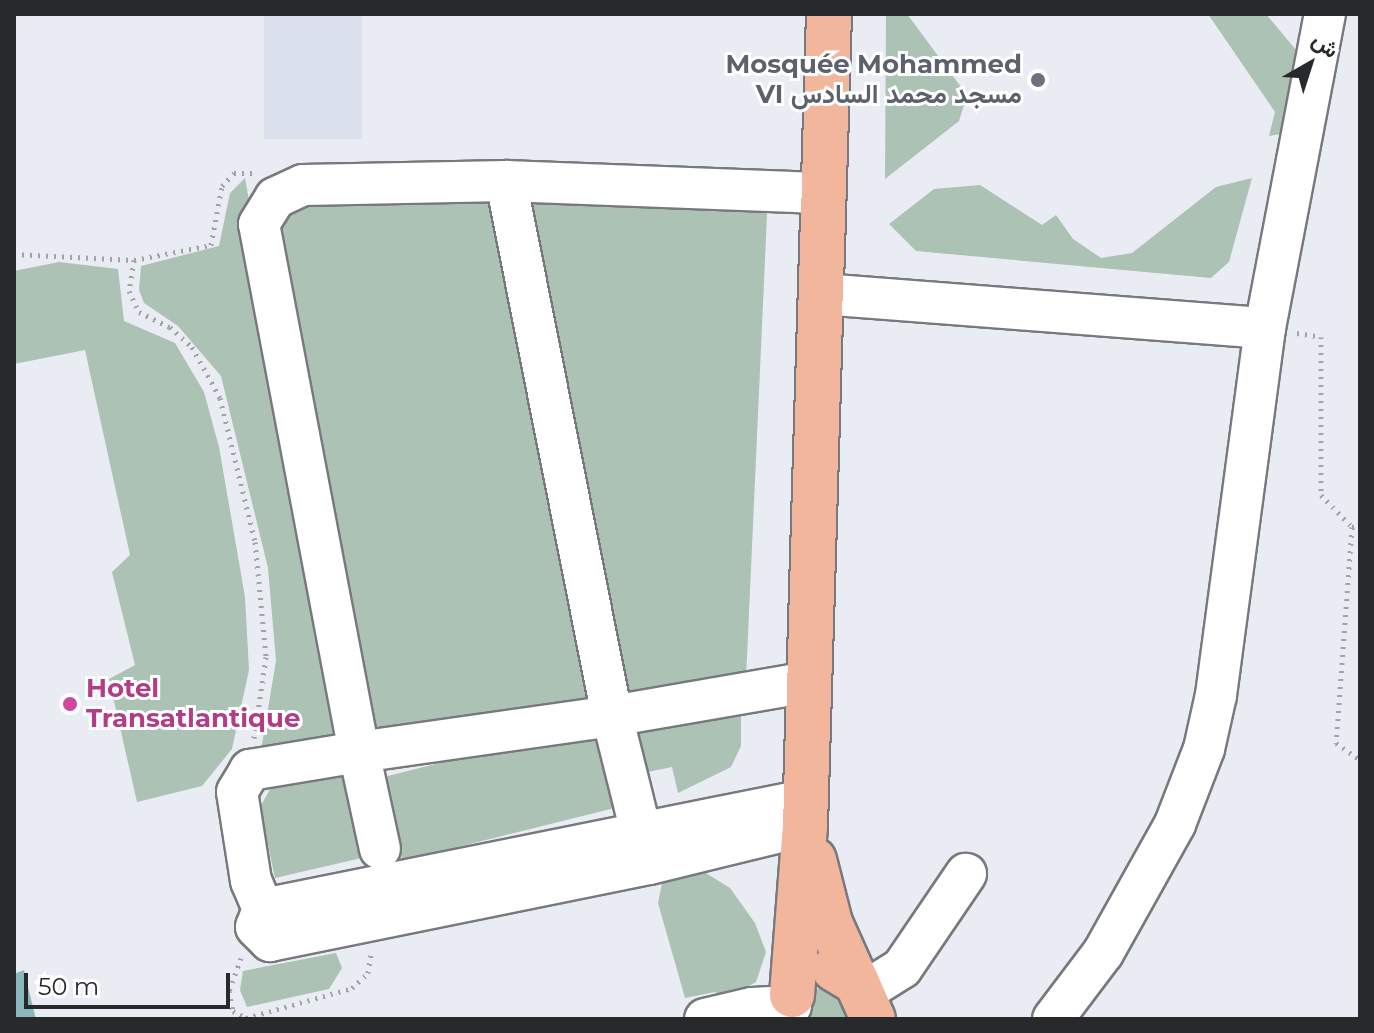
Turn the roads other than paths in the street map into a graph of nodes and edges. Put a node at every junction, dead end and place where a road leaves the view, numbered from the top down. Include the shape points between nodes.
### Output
1 (829, 14) edge
2 (1314, 22) edge
3 (506, 181) junction
4 (824, 193) junction
5 (822, 294) junction
6 (1265, 328) junction
7 (809, 682) junction
8 (612, 716) junction
9 (359, 752) junction
10 (805, 813) junction
11 (646, 847) junction
12 (380, 849) dead end
13 (966, 874) dead end
14 (864, 998) edge
15 (792, 1007) edge
16 (705, 1019) edge
17 (1053, 1019) edge

1 - 4 main road
2 - 6 street
3 - 4 street
3 - 8 street
3 - 9 street via 303,185 286,190 264,210 258,239
4 - 5 main road
5 - 6 street
5 - 7 main road
6 - 17 street via 1216,695 1204,749 1175,824 1103,953
7 - 8 street
7 - 10 main road
8 - 9 street
8 - 11 street
9 - 11 street via 250,770 237,792 259,918 270,941 369,904
9 - 12 street
10 - 11 street
10 - 14 main road via 830,923
10 - 15 main road
13 - 14 street via 902,968
14 - 15 main road via 838,970 815,970
15 - 16 street via 752,1008

